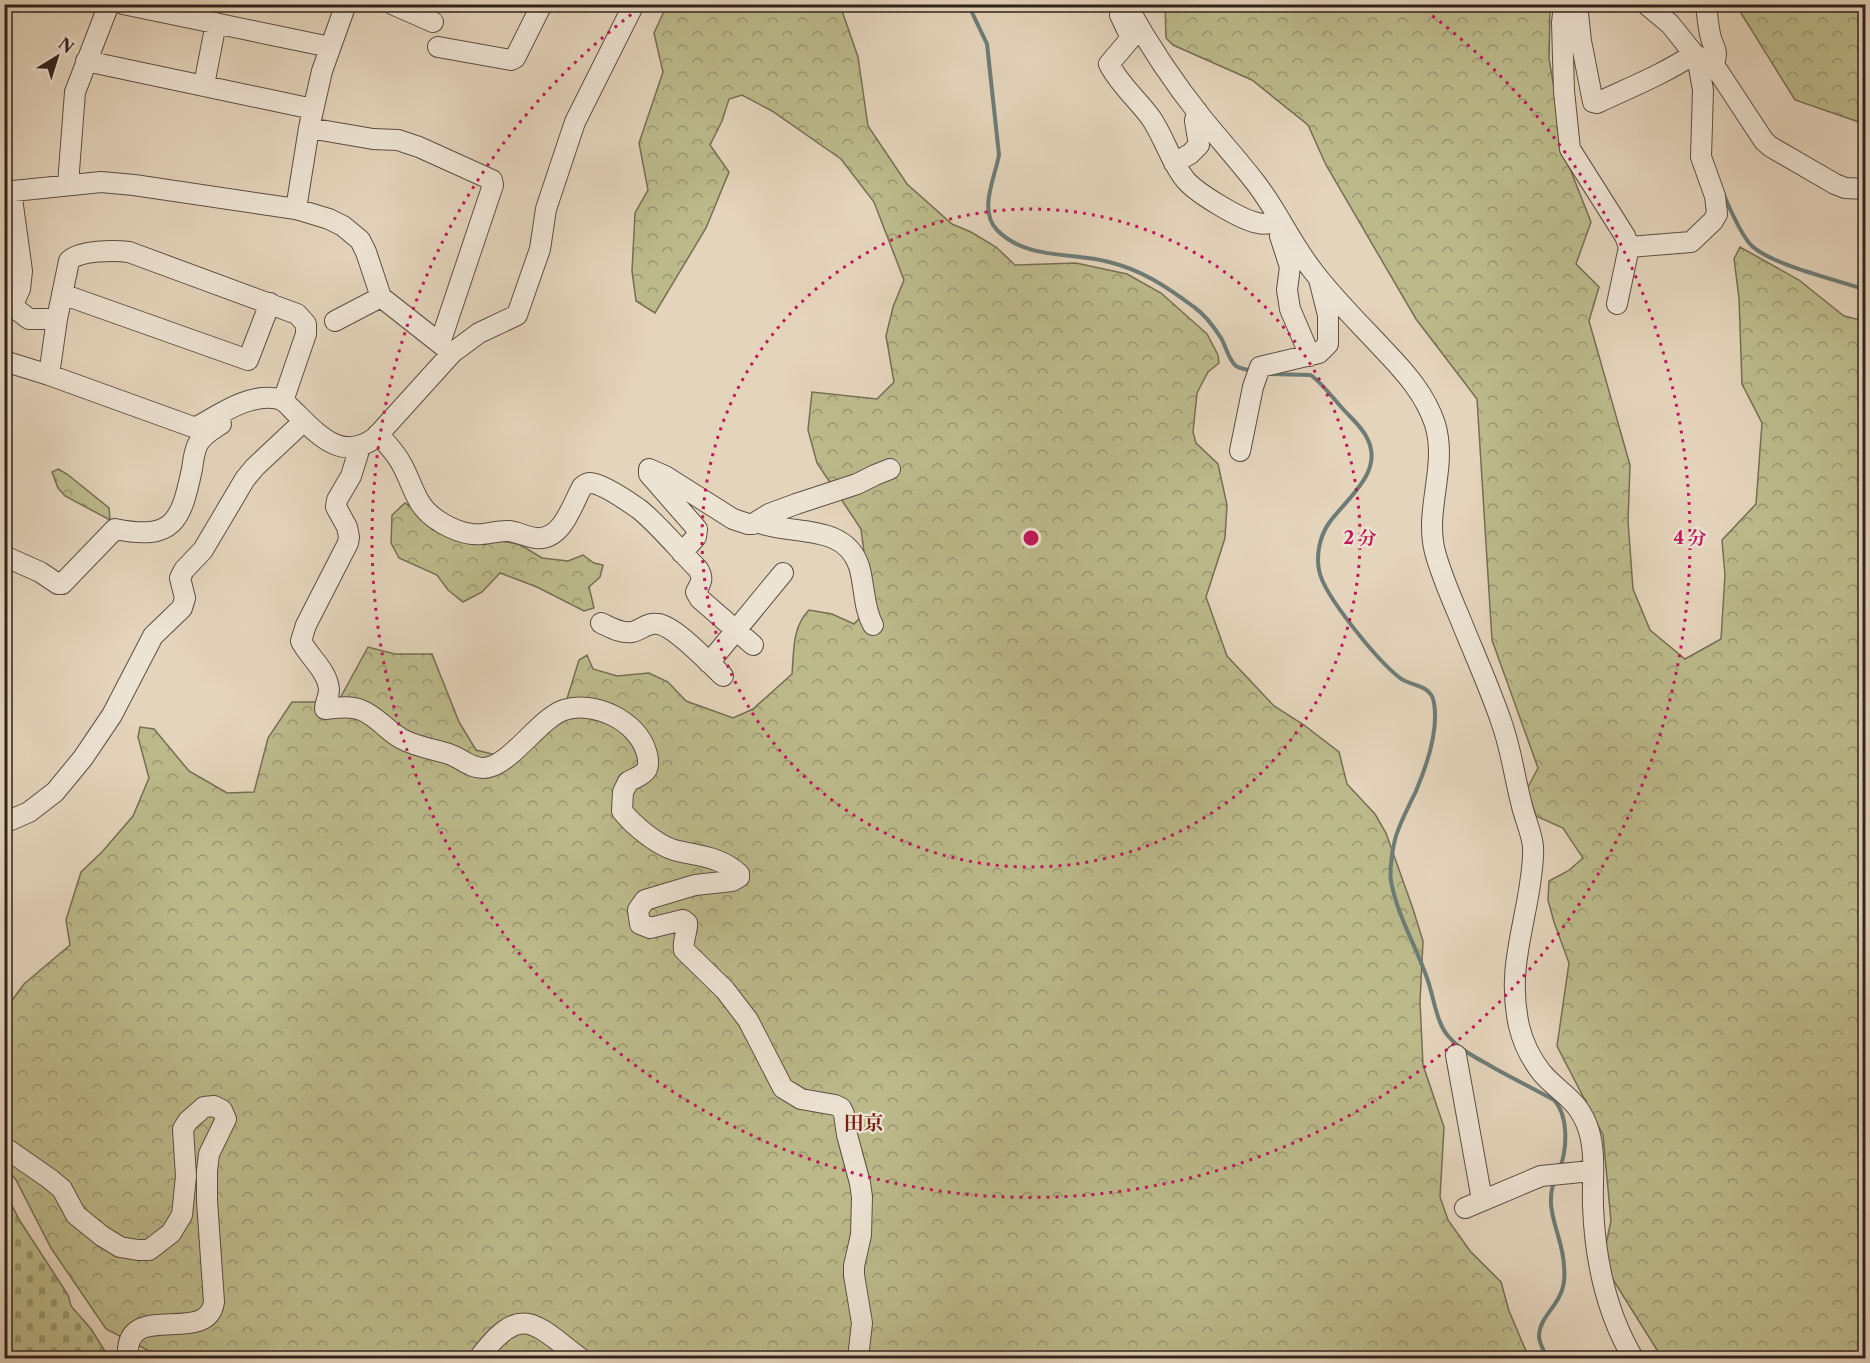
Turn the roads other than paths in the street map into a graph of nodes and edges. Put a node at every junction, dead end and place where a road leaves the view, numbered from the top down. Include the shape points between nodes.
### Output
1 (109, 4) edge
2 (123, 4) edge
3 (346, 4) edge
4 (392, 4) edge
5 (542, 4) edge
6 (634, 4) edge
7 (1115, 4) edge
8 (1126, 4) edge
9 (1564, 4) edge
10 (1577, 4) edge
11 (1646, 4) edge
12 (1706, 4) edge
13 (433, 22) dead end
14 (216, 23) junction
15 (330, 47) junction
16 (438, 47) dead end
17 (1696, 55) junction
18 (86, 61) junction
19 (1713, 67) junction
20 (204, 85) junction
21 (1197, 111) junction
22 (311, 119) junction
23 (1174, 164) junction
24 (68, 184) junction
25 (1866, 189) edge
26 (8, 191) edge
27 (296, 209) junction
28 (1278, 221) junction
29 (1629, 248) junction
30 (1321, 281) junction
31 (62, 294) junction
32 (381, 297) junction
33 (270, 303) junction
34 (1617, 304) dead end
35 (57, 319) junction
36 (335, 321) dead end
37 (446, 348) junction
38 (1310, 356) junction
39 (4, 361) edge
40 (49, 375) junction
41 (261, 399) junction
42 (283, 401) junction
43 (304, 421) junction
44 (378, 434) junction
45 (360, 447) junction
46 (1240, 451) dead end
47 (890, 470) dead end
48 (757, 522) junction
49 (682, 554) junction
50 (4, 556) edge
51 (783, 573) dead end
52 (601, 623) dead end
53 (873, 625) dead end
54 (736, 631) junction
55 (753, 645) dead end
56 (4, 823) edge
57 (1456, 1055) dead end
58 (4, 1147) edge
59 (1593, 1169) junction
60 (1616, 1321) junction
61 (128, 1359) edge
62 (479, 1359) edge
63 (580, 1359) edge
64 (858, 1359) edge
65 (1633, 1359) edge
66 (1649, 1359) edge

1 - 18 street
2 - 14 street
3 - 15 street
4 - 13 street
5 - 16 street via 511,60
6 - 37 street via 575,123 546,209 540,249 519,310 512,318
7 - 23 street via 1131,38 1109,64 1151,118
8 - 21 street
9 - 29 street via 1564,91 1570,149
10 - 17 street via 1593,102
11 - 17 street via 1670,24
12 - 19 street via 1717,56
14 - 15 street
14 - 20 street
15 - 22 street
17 - 19 street
17 - 29 street via 1703,90 1701,157 1716,196 1717,214 1691,242
18 - 20 street
18 - 24 street via 75,92
19 - 25 street via 1771,147 1834,184
20 - 22 street
21 - 23 street via 1199,145
21 - 28 street via 1275,208
22 - 27 street
22 - 37 street via 373,139 398,140 419,147 492,180
23 - 28 street via 1190,186 1241,217 1257,223
24 - 26 street
24 - 27 street via 134,185
26 - 35 street via 22,271 15,306 29,319
27 - 32 street via 329,219 360,240
28 - 30 street
28 - 38 street via 1290,267 1290,309
29 - 34 street
30 - 38 street via 1328,315 1328,344
30 - 59 street via 1407,375 1434,422 1440,456 1432,534 1435,550 1502,723 1533,849 1513,985 1520,1032 1542,1072 1581,1113 1588,1129
31 - 33 street via 72,258 121,251
31 - 33 street via 248,360
31 - 35 street
32 - 36 street
32 - 37 street
33 - 42 street via 297,314 306,328
35 - 40 street
37 - 44 street
38 - 46 street via 1258,372
39 - 40 street
40 - 41 street via 193,427 241,403
41 - 42 street
41 - 50 street via 204,436 197,446 183,508 170,526 158,532 115,529 63,584
42 - 43 street
43 - 45 street via 341,447
43 - 56 street via 245,479 202,550 184,570 180,578 185,598 182,608 153,636 111,715 82,758 55,792 29,812
44 - 45 street
44 - 49 street via 394,451 420,503 461,532 476,535 504,531 543,538 562,525 582,487 592,483 640,510
45 - 64 street via 336,507 347,527 348,543 301,640 328,684 325,709 360,710 416,746 485,768 504,759 564,710 602,711 618,717 637,734 648,758 646,769 627,784 624,792 622,811 630,822 671,850 718,860 739,874 732,881 695,885 645,900 638,910 640,924 650,928 687,923 684,950 747,1020 783,1088 801,1099 841,1108 862,1197 861,1235 854,1266 862,1323
47 - 48 street via 769,514
48 - 49 street via 740,523 650,469 649,474 697,529 696,537
48 - 53 street via 823,534 843,545 858,564
49 - 54 street via 702,575 696,592 700,599
51 - 54 street
52 - 54 street via 630,632 648,624 665,626 716,669
54 - 55 street
57 - 59 street via 1474,1204 1542,1176
58 - 61 street via 50,1179 62,1190 76,1215 102,1236 120,1247 149,1250 171,1233 182,1215 186,1176 183,1129 194,1113 204,1107 222,1110 226,1119 209,1154 207,1171 213,1311 196,1322 145,1326 134,1334
59 - 60 street via 1598,1264
60 - 65 street
60 - 66 street
62 - 63 street via 502,1332 524,1322 548,1334

